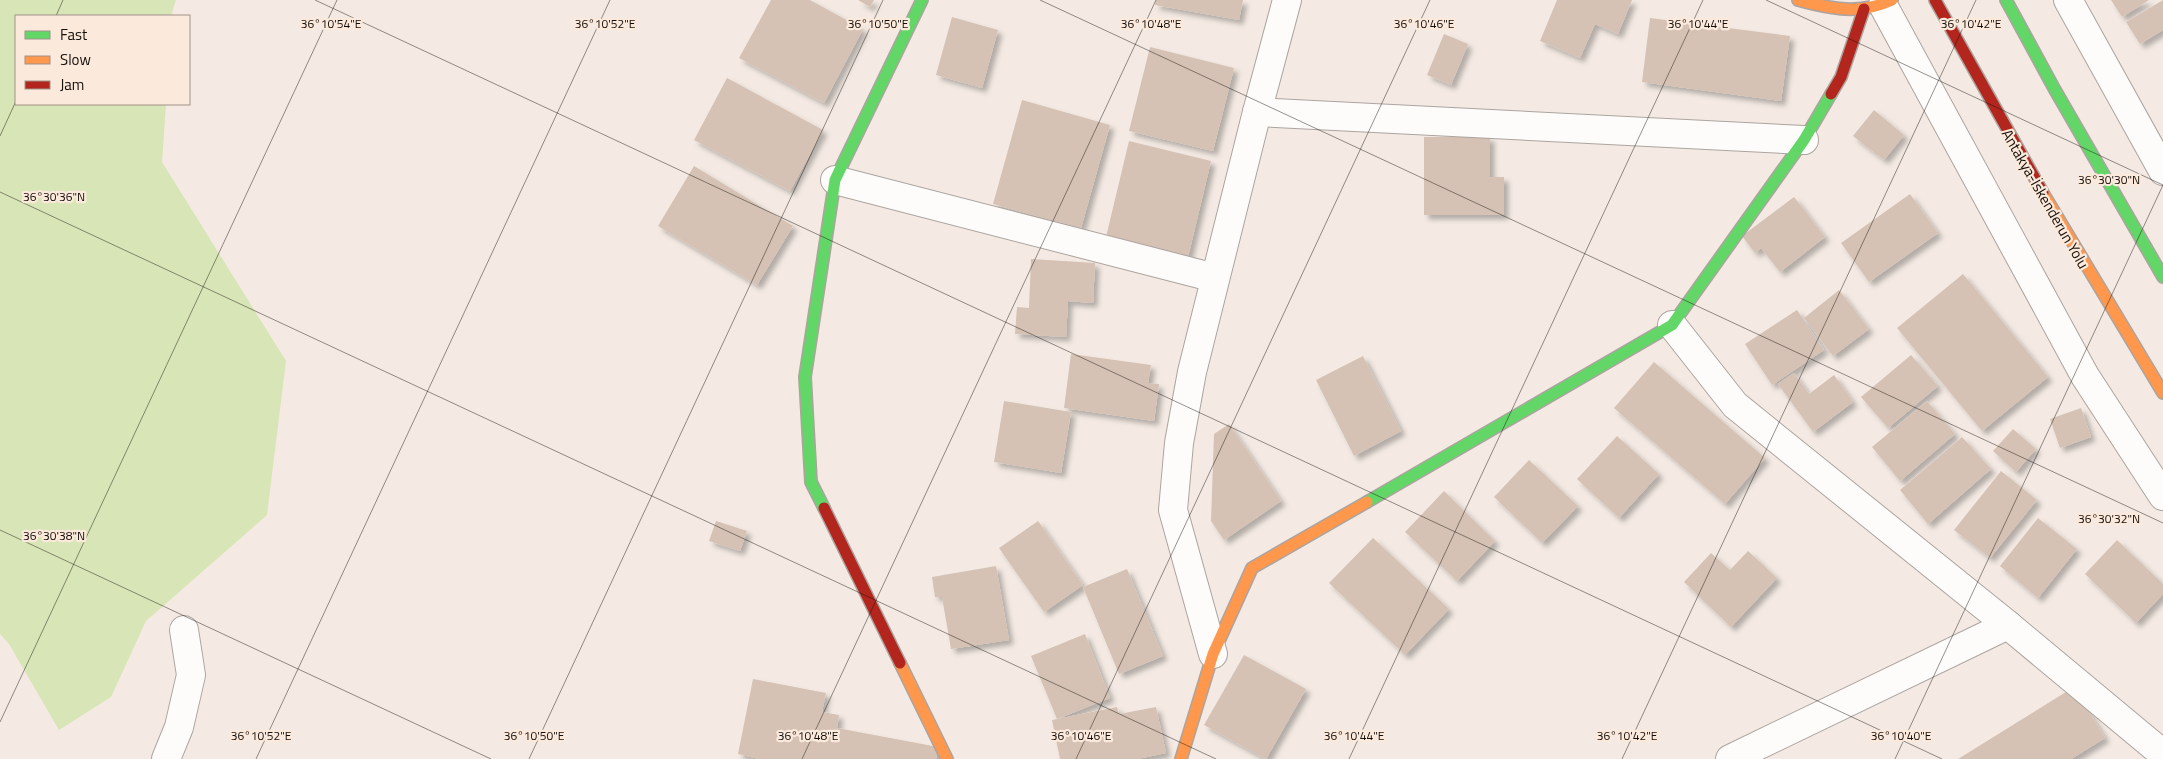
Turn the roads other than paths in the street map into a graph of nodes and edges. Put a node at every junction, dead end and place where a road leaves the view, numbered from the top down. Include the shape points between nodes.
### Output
1 (922, 0) edge
2 (1287, 0) edge
3 (1798, 0) edge
4 (1935, 0) edge
5 (2006, 0) edge
6 (2068, 0) edge
7 (1880, 5) edge
8 (1257, 112) junction
9 (1804, 140) junction
10 (2163, 171) edge
11 (835, 180) junction
12 (2163, 277) edge
13 (1215, 278) junction
14 (1672, 325) junction
15 (2163, 393) edge
16 (2163, 496) edge
17 (2008, 625) junction
18 (184, 630) dead end
19 (1213, 654) junction
20 (2163, 754) edge
21 (166, 759) edge
22 (947, 759) edge
23 (1181, 759) edge
24 (1730, 759) edge

1 - 11 main road
2 - 8 street
3 - 7 main road via 1835,10
4 - 15 main road, Antakya-İskenderun Yolu via 2000,122
5 - 12 main road via 2054,90
6 - 10 street
7 - 9 main road
7 - 16 street via 2085,376
8 - 9 street
8 - 13 street
9 - 14 main road
11 - 13 street
11 - 22 main road via 805,377 811,482
13 - 19 street via 1179,443 1173,510
14 - 17 street via 1735,405
14 - 19 main road via 1252,568
17 - 20 street
17 - 24 street
18 - 21 street via 191,675 179,726
19 - 23 main road

